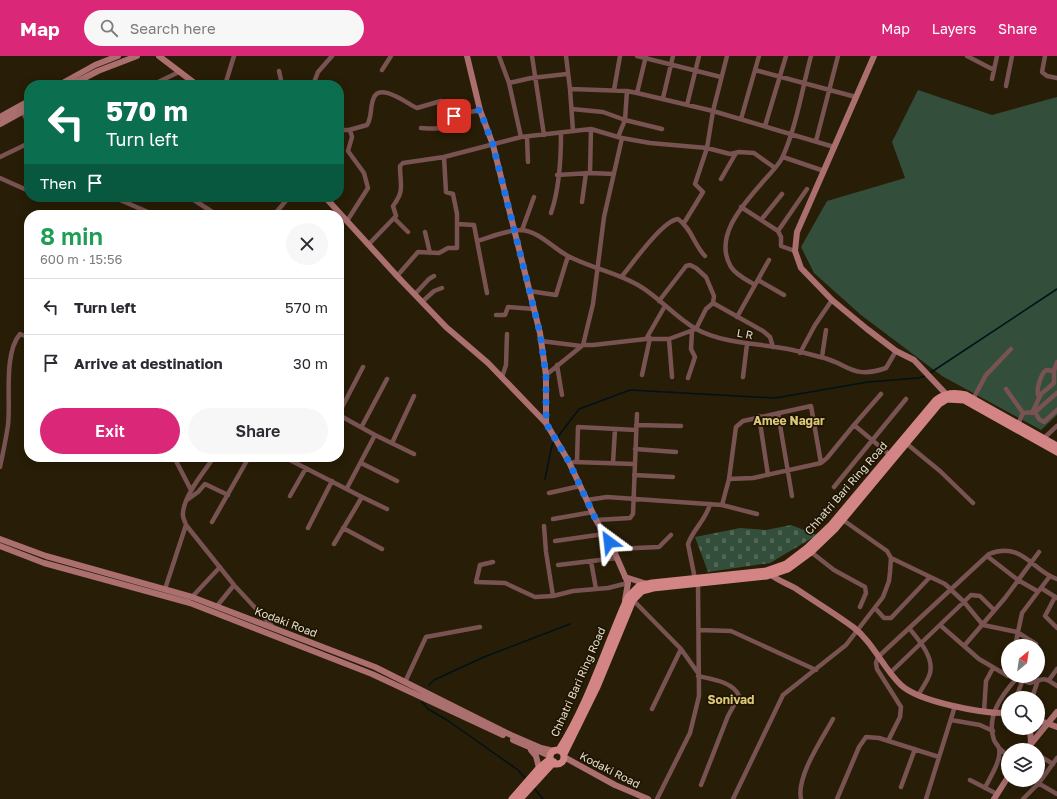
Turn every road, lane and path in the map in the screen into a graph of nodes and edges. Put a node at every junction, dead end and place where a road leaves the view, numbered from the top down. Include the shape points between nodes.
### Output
1 (118, 56) edge
2 (137, 56) edge
3 (159, 56) edge
4 (234, 56) edge
5 (332, 56) edge
6 (391, 56) edge
7 (467, 56) edge
8 (500, 56) edge
9 (532, 56) edge
10 (566, 56) edge
11 (620, 56) edge
12 (637, 56) edge
13 (673, 56) edge
14 (699, 56) edge
15 (727, 56) edge
16 (759, 56) edge
17 (786, 56) edge
18 (811, 56) edge
19 (838, 56) edge
20 (874, 56) edge
21 (967, 56) edge
22 (997, 56) edge
23 (1012, 56) edge
24 (1044, 56) edge
25 (645, 57) edge
26 (671, 64) junction
27 (382, 70) dead end
28 (755, 70) junction
29 (994, 70) junction
30 (279, 71) dead end
31 (695, 71) junction
32 (179, 72) junction
33 (568, 74) junction
34 (721, 77) junction
35 (781, 77) junction
36 (536, 78) junction
37 (1057, 78) edge
38 (992, 79) dead end
39 (68, 80) edge
40 (85, 80) edge
41 (162, 80) edge
42 (189, 80) edge
43 (227, 80) edge
44 (281, 80) edge
45 (315, 80) edge
46 (804, 82) junction
47 (509, 83) junction
48 (1006, 86) dead end
49 (570, 89) junction
50 (828, 89) junction
51 (614, 90) junction
52 (627, 91) junction
53 (637, 93) junction
54 (856, 97) junction
55 (663, 98) junction
56 (24, 104) edge
57 (687, 105) junction
58 (572, 109) junction
59 (480, 110) junction
60 (713, 111) junction
61 (23, 112) edge
62 (454, 116) junction
63 (0, 118) edge
64 (741, 119) junction
65 (625, 120) junction
66 (0, 124) edge
67 (765, 126) junction
68 (421, 128) dead end
69 (590, 129) junction
70 (662, 129) dead end
71 (344, 130) edge
72 (350, 130) junction
73 (573, 131) junction
74 (561, 133) junction
75 (791, 134) junction
76 (544, 135) junction
77 (524, 137) junction
78 (620, 138) junction
79 (816, 141) junction
80 (24, 145) edge
81 (493, 145) junction
82 (834, 147) junction
83 (707, 148) junction
84 (736, 153) junction
85 (444, 156) junction
86 (0, 157) edge
87 (783, 157) junction
88 (528, 162) dead end
89 (775, 168) junction
90 (824, 171) junction
91 (588, 173) junction
92 (557, 174) junction
93 (614, 174) junction
94 (0, 178) edge
95 (721, 179) dead end
96 (24, 189) edge
97 (807, 189) dead end
98 (782, 194) dead end
99 (534, 197) dead end
100 (125, 202) edge
101 (197, 202) edge
102 (284, 202) edge
103 (330, 202) edge
104 (582, 202) dead end
105 (741, 206) junction
106 (143, 210) edge
107 (209, 210) edge
108 (278, 210) edge
109 (337, 210) edge
110 (551, 213) dead end
111 (344, 218) edge
112 (394, 218) junction
113 (762, 220) junction
114 (347, 221) junction
115 (684, 223) junction
116 (457, 224) junction
117 (522, 230) junction
118 (514, 231) junction
119 (778, 231) junction
120 (408, 232) dead end
121 (425, 232) dead end
122 (477, 241) junction
123 (368, 245) junction
124 (795, 251) junction
125 (430, 253) junction
126 (568, 256) junction
127 (705, 256) dead end
128 (769, 260) dead end
129 (596, 269) junction
130 (397, 276) junction
131 (434, 276) dead end
132 (622, 276) junction
133 (758, 280) junction
134 (755, 285) junction
135 (442, 288) dead end
136 (529, 291) junction
137 (488, 293) dead end
138 (415, 294) junction
139 (784, 295) dead end
140 (832, 300) junction
141 (659, 301) junction
142 (422, 302) junction
143 (713, 303) junction
144 (665, 306) junction
145 (534, 309) junction
146 (496, 315) dead end
147 (737, 317) junction
148 (694, 330) junction
149 (826, 330) dead end
150 (507, 334) dead end
151 (24, 336) edge
152 (648, 338) junction
153 (669, 339) junction
154 (541, 341) junction
155 (747, 344) junction
156 (582, 346) junction
157 (773, 347) junction
158 (1011, 349) dead end
159 (896, 350) junction
160 (800, 353) junction
161 (822, 357) junction
162 (1057, 362) edge
163 (557, 365) junction
164 (363, 367) dead end
165 (1054, 371) junction
166 (546, 375) junction
167 (642, 375) dead end
168 (743, 376) dead end
169 (502, 377) junction
170 (672, 377) dead end
171 (688, 378) dead end
172 (386, 379) dead end
173 (1006, 389) dead end
174 (1057, 393) edge
175 (881, 394) dead end
176 (946, 394) junction
177 (562, 395) dead end
178 (414, 396) dead end
179 (1039, 397) junction
180 (906, 399) dead end
181 (973, 399) junction
182 (344, 404) edge
183 (1057, 410) edge
184 (778, 413) junction
185 (1023, 413) junction
186 (1034, 413) junction
187 (637, 414) dead end
188 (759, 416) junction
189 (344, 417) edge
190 (546, 423) junction
191 (1018, 424) junction
192 (854, 425) junction
193 (362, 426) junction
194 (681, 426) dead end
195 (1057, 426) edge
196 (636, 428) junction
197 (615, 429) junction
198 (376, 435) junction
199 (1044, 438) junction
200 (873, 441) junction
201 (392, 443) junction
202 (906, 444) junction
203 (1057, 446) edge
204 (635, 449) junction
205 (676, 452) dead end
206 (1057, 452) edge
207 (414, 454) dead end
208 (890, 455) junction
209 (577, 461) junction
210 (177, 462) edge
211 (211, 462) edge
212 (246, 462) edge
213 (298, 462) edge
214 (569, 462) junction
215 (361, 463) junction
216 (613, 463) junction
217 (821, 463) junction
218 (634, 464) junction
219 (0, 467) edge
220 (306, 468) junction
221 (789, 471) junction
222 (634, 475) junction
223 (768, 475) junction
224 (673, 476) dead end
225 (729, 479) junction
226 (332, 481) junction
227 (397, 481) dead end
228 (580, 486) junction
229 (834, 487) dead end
230 (347, 488) junction
231 (191, 490) junction
232 (549, 493) dead end
233 (228, 495) junction
234 (290, 496) dead end
235 (792, 496) dead end
236 (362, 497) junction
237 (187, 500) junction
238 (587, 500) junction
239 (634, 500) junction
240 (973, 503) dead end
241 (710, 504) junction
242 (722, 505) junction
243 (387, 509) dead end
244 (593, 512) junction
245 (757, 514) dead end
246 (553, 520) dead end
247 (596, 520) junction
248 (843, 520) junction
249 (212, 522) dead end
250 (186, 525) junction
251 (544, 526) dead end
252 (308, 528) dead end
253 (343, 528) junction
254 (604, 534) junction
255 (671, 535) dead end
256 (0, 538) edge
257 (555, 541) dead end
258 (334, 544) dead end
259 (0, 546) edge
260 (382, 549) dead end
261 (613, 549) junction
262 (811, 552) junction
263 (1039, 552) dead end
264 (987, 556) junction
265 (617, 558) junction
266 (891, 558) junction
267 (591, 561) junction
268 (493, 562) dead end
269 (1032, 562) junction
270 (558, 565) dead end
271 (220, 567) junction
272 (768, 573) junction
273 (1050, 576) junction
274 (930, 577) junction
275 (626, 580) junction
276 (1018, 580) junction
277 (1057, 580) edge
278 (696, 582) junction
279 (647, 584) junction
280 (234, 585) junction
281 (165, 589) junction
282 (596, 589) junction
283 (951, 589) junction
284 (1039, 590) junction
285 (553, 596) junction
286 (192, 597) junction
287 (1056, 597) edge
288 (633, 600) junction
289 (964, 602) junction
290 (217, 606) junction
291 (860, 607) dead end
292 (875, 608) junction
293 (994, 610) junction
294 (620, 615) junction
295 (940, 625) junction
296 (983, 625) junction
297 (480, 627) dead end
298 (909, 628) junction
299 (1057, 628) edge
300 (274, 629) junction
301 (699, 630) junction
302 (857, 631) junction
303 (1017, 632) junction
304 (1016, 639) edge
305 (1028, 639) edge
306 (921, 644) junction
307 (964, 646) junction
308 (681, 649) junction
309 (878, 657) junction
310 (993, 668) junction
311 (1057, 669) edge
312 (816, 670) junction
313 (1001, 672) edge
314 (890, 673) junction
315 (698, 674) junction
316 (1045, 678) edge
317 (1049, 680) junction
318 (404, 682) junction
319 (1015, 683) edge
320 (1057, 686) edge
321 (918, 696) junction
322 (955, 706) junction
323 (652, 709) dead end
324 (984, 712) junction
325 (1057, 712) edge
326 (1001, 713) edge
327 (993, 714) junction
328 (832, 719) dead end
329 (951, 720) junction
330 (1045, 722) edge
331 (1048, 723) junction
332 (1057, 727) edge
333 (993, 731) junction
334 (1030, 735) edge
335 (888, 740) junction
336 (1031, 742) joint
337 (526, 747) junction
338 (999, 748) joint
339 (916, 749) junction
340 (557, 756) junction
341 (939, 757) junction
342 (1057, 758) edge
343 (1045, 759) edge
344 (1053, 764) junction
345 (539, 768) junction
346 (1045, 775) edge
347 (970, 780) dead end
348 (701, 785) dead end
349 (901, 787) dead end
350 (1001, 787) edge
351 (1035, 787) edge
352 (1045, 787) edge
353 (985, 788) junction
354 (1057, 794) edge
355 (995, 796) edge
356 (512, 799) edge
357 (520, 799) edge
358 (648, 799) edge
359 (657, 799) edge
360 (733, 799) edge
361 (801, 799) edge
362 (837, 799) edge
363 (926, 799) edge
364 (1023, 799) edge

1 - 39 street
2 - 40 street via 98,71
3 - 32 street
4 - 43 street
5 - 45 street via 318,72
6 - 27 street
7 - 59 street
8 - 47 street
9 - 36 street
10 - 33 street
11 - 51 street
12 - 25 street
13 - 26 street
14 - 31 street
15 - 34 street
16 - 28 street
17 - 35 street
18 - 46 street
19 - 50 street
20 - 54 street
21 - 29 street
22 - 29 street
23 - 48 street
24 - 37 street via 1042,72
25 - 26 street
25 - 53 street
26 - 31 street
26 - 55 street
28 - 35 street
28 - 64 street
29 - 38 street
30 - 44 street
31 - 34 street
31 - 57 street
32 - 41 street
32 - 42 street
33 - 36 street
33 - 49 street
34 - 60 street
35 - 46 street
35 - 67 street
36 - 47 street
36 - 76 street
46 - 50 street
46 - 75 street
47 - 77 street
49 - 51 street
49 - 58 street
50 - 54 street
50 - 79 street
51 - 52 street
52 - 53 street
52 - 65 street
53 - 55 street
54 - 82 street
55 - 57 street
56 - 63 street
57 - 60 street
58 - 65 street via 603,112
58 - 73 street
59 - 62 street
59 - 81 street
60 - 64 street
60 - 83 street
61 - 66 street
62 - 68 street via 454,122 438,129
62 - 72 street via 451,116 446,104 441,101 417,108 398,97 382,93 373,99 367,125
64 - 67 street
65 - 70 street
65 - 78 street
67 - 75 street
69 - 73 street
69 - 78 street
69 - 91 street
71 - 72 street
72 - 114 street via 352,138 348,151 364,173 368,188
73 - 74 street
74 - 76 street
74 - 92 street via 561,157
75 - 79 street
75 - 87 street
76 - 77 street
77 - 81 street
77 - 88 street
78 - 83 street
78 - 93 street
79 - 82 street
80 - 86 street
81 - 85 street
81 - 118 street
82 - 90 street
83 - 84 street via 730,154
83 - 115 street via 695,184 703,192
84 - 89 street via 754,153
84 - 95 street
85 - 112 street via 401,164 402,193 393,206 396,214
85 - 116 street via 446,192 453,194
87 - 89 street
87 - 90 street
89 - 105 street
90 - 124 street via 797,232
91 - 92 street
91 - 93 street
91 - 104 street
92 - 110 street
93 - 129 street
94 - 96 street
97 - 119 street
98 - 113 street
99 - 117 street
100 - 106 street
101 - 107 street
102 - 108 street
103 - 109 street
105 - 113 street
105 - 134 street via 728,230 727,255 731,267
111 - 114 street
112 - 120 street
112 - 123 street
113 - 119 street
114 - 123 street
115 - 127 street
115 - 132 street via 675,220 656,234
116 - 122 street via 474,225
116 - 125 street via 457,248
117 - 118 street
117 - 126 street, L R via 534,234
118 - 122 street
118 - 136 street
119 - 124 street via 781,246
121 - 125 street
122 - 137 street
123 - 130 street
124 - 140 street via 801,268
125 - 130 street via 415,254
126 - 129 street, L R
126 - 136 street via 556,295
128 - 133 street
129 - 132 street, L R
129 - 156 street via 592,304
130 - 138 street
131 - 138 street
132 - 141 street, L R
133 - 134 street
133 - 139 street
134 - 147 street
135 - 142 street via 434,291
136 - 145 street
138 - 142 street
140 - 159 street
140 - 160 street
141 - 143 street via 686,266 690,265 706,278 714,296
141 - 144 street, L R
142 - 169 street
143 - 147 street
143 - 148 street via 706,309
144 - 148 street, L R
144 - 152 street
145 - 146 street via 508,308 505,315
145 - 154 street
147 - 157 street via 770,337
148 - 153 street
148 - 155 street, L R
148 - 171 street via 691,349 695,356
149 - 161 street
150 - 169 street via 506,365
151 - 219 street via 20,334 13,350 8,375 8,424
152 - 153 street
152 - 156 street
152 - 167 street
153 - 170 street
154 - 156 street
154 - 166 street
155 - 157 street, L R
155 - 168 street
156 - 163 street
157 - 160 street, L R
158 - 181 street via 986,375
159 - 161 street, L R via 886,368 873,372 858,373
159 - 176 street via 914,360
160 - 161 street, L R
162 - 165 street
163 - 166 street
163 - 177 street
164 - 182 street
165 - 179 street via 1053,385 1044,390
165 - 179 street via 1046,370 1043,373 1037,389
166 - 190 street
169 - 190 street
172 - 193 street
173 - 185 street
174 - 186 street
175 - 192 street
176 - 181 main road via 957,393
176 - 208 main road, Chhatri Bari Ring Road via 936,400
178 - 201 street
179 - 186 street
180 - 200 street
181 - 191 main road
183 - 186 street via 1044,422
184 - 188 street
184 - 217 street via 812,407
184 - 221 street
185 - 186 street
185 - 191 street
187 - 196 street
188 - 223 street
188 - 225 street via 743,421 736,427
189 - 193 street
190 - 214 street
191 - 199 main road
192 - 200 street
192 - 217 street
193 - 198 street
194 - 196 street
195 - 199 street
196 - 197 street
196 - 204 street
197 - 209 street via 578,427
197 - 216 street
198 - 201 street
198 - 215 street
199 - 203 main road
200 - 208 street
200 - 229 street
201 - 207 street
202 - 206 main road, Chhatri Bari Ring Road via 939,404 947,399 957,398
202 - 240 street via 940,471
202 - 248 main road, Chhatri Bari Ring Road
204 - 205 street
204 - 218 street
208 - 272 main road, Chhatri Bari Ring Road via 831,525 786,564
209 - 214 street
209 - 216 street
210 - 231 street
211 - 231 street
212 - 233 street
213 - 220 street
214 - 228 street
215 - 227 street
215 - 230 street
216 - 218 street
217 - 221 street
218 - 222 street
220 - 226 street
220 - 234 street
221 - 223 street
221 - 235 street
222 - 224 street
222 - 239 street
223 - 225 street
225 - 242 street
226 - 230 street
226 - 252 street
228 - 232 street
228 - 238 street
230 - 236 street
231 - 237 street
233 - 237 street via 205,484
233 - 249 street
236 - 243 street
236 - 253 street
237 - 250 street via 182,516
238 - 239 street via 602,497
238 - 244 street
239 - 241 street
239 - 247 street via 632,517
241 - 242 street
241 - 278 street via 707,515 688,544
242 - 245 street
244 - 246 street
244 - 247 street
247 - 254 street
248 - 262 main road, Chhatri Bari Ring Road
248 - 266 street via 882,545
250 - 271 street
250 - 281 street
251 - 285 street
253 - 258 street
253 - 260 street
254 - 257 street
254 - 261 street
255 - 261 street via 659,547
256 - 281 street, Kodaki Road via 46,556
259 - 337 street, Kodaki Road via 44,563 190,603 372,674
261 - 265 street
262 - 272 main road, Chhatri Bari Ring Road via 788,569
262 - 291 street via 834,570 865,587 866,593
263 - 269 street
264 - 269 street via 994,552 1011,552
264 - 276 street
264 - 283 street
265 - 267 street
265 - 275 street
266 - 274 street
266 - 292 street via 889,581
267 - 270 street
267 - 282 street
268 - 285 street via 480,565 476,582 505,583 535,597
269 - 273 street
269 - 276 street
271 - 280 street
271 - 286 street
272 - 278 main road, Chhatri Bari Ring Road
272 - 302 street
273 - 277 street
273 - 284 street
274 - 283 street
274 - 292 street via 891,618 884,618
275 - 279 street
275 - 282 street
275 - 294 street via 628,590
276 - 284 street
276 - 293 street
278 - 279 main road, Chhatri Bari Ring Road
278 - 288 main road, Chhatri Bari Ring Road via 642,591
278 - 301 street
279 - 294 main road, Chhatri Bari Ring Road via 639,586 628,597
280 - 290 street
280 - 300 street
281 - 286 street, Kodaki Road
282 - 285 street
283 - 289 street
283 - 298 street
284 - 287 street
284 - 303 street via 1022,613
286 - 290 street, Kodaki Road
287 - 299 street via 1046,616
288 - 308 street
288 - 340 main road, Chhatri Bari Ring Road via 597,687
289 - 293 street via 971,595 978,595
289 - 295 street
289 - 296 street
290 - 300 street, Kodaki Road
292 - 302 street
293 - 296 street
294 - 340 main road, Chhatri Bari Ring Road via 591,685
295 - 306 street
295 - 307 street
296 - 303 street
296 - 307 street
297 - 318 street via 426,637
298 - 306 street
298 - 309 street
300 - 318 street, Kodaki Road via 375,668
301 - 312 street via 731,631
301 - 315 street
302 - 309 street
302 - 312 street via 846,645
303 - 304 street
303 - 305 street
306 - 314 street
306 - 321 street via 927,654 930,674
307 - 310 street
308 - 315 street
308 - 323 street
309 - 314 street
309 - 335 street via 877,669 901,707 900,716
310 - 313 street
310 - 324 street via 986,681
311 - 317 street
312 - 360 street via 783,695
314 - 321 street via 901,685
315 - 348 street via 731,686 739,696 728,716
315 - 359 street via 699,696 690,732
316 - 317 street
317 - 320 street
318 - 340 street, Kodaki Road
319 - 327 street via 1007,690
321 - 322 street
322 - 324 street
322 - 329 street
324 - 327 street
325 - 331 street
326 - 327 street
327 - 333 street
328 - 361 street via 804,776 800,787
329 - 333 street
329 - 341 street
330 - 331 street
331 - 332 street
331 - 336 street
333 - 338 street via 994,740
334 - 336 street
335 - 339 street
335 - 362 street via 869,736 863,740
337 - 340 street, Kodaki Road
337 - 345 street, Kodaki Road via 536,756
338 - 353 street via 997,762
339 - 341 street
339 - 349 street
340 - 345 main road, Chhatri Bari Ring Road
340 - 357 main road, Chhatri Bari Ring Road
340 - 358 street, Kodaki Road
341 - 363 street
342 - 344 street
343 - 344 street
344 - 346 street
345 - 356 main road, Chhatri Bari Ring Road
347 - 353 street
350 - 355 street
351 - 364 street
352 - 354 street
353 - 355 street

